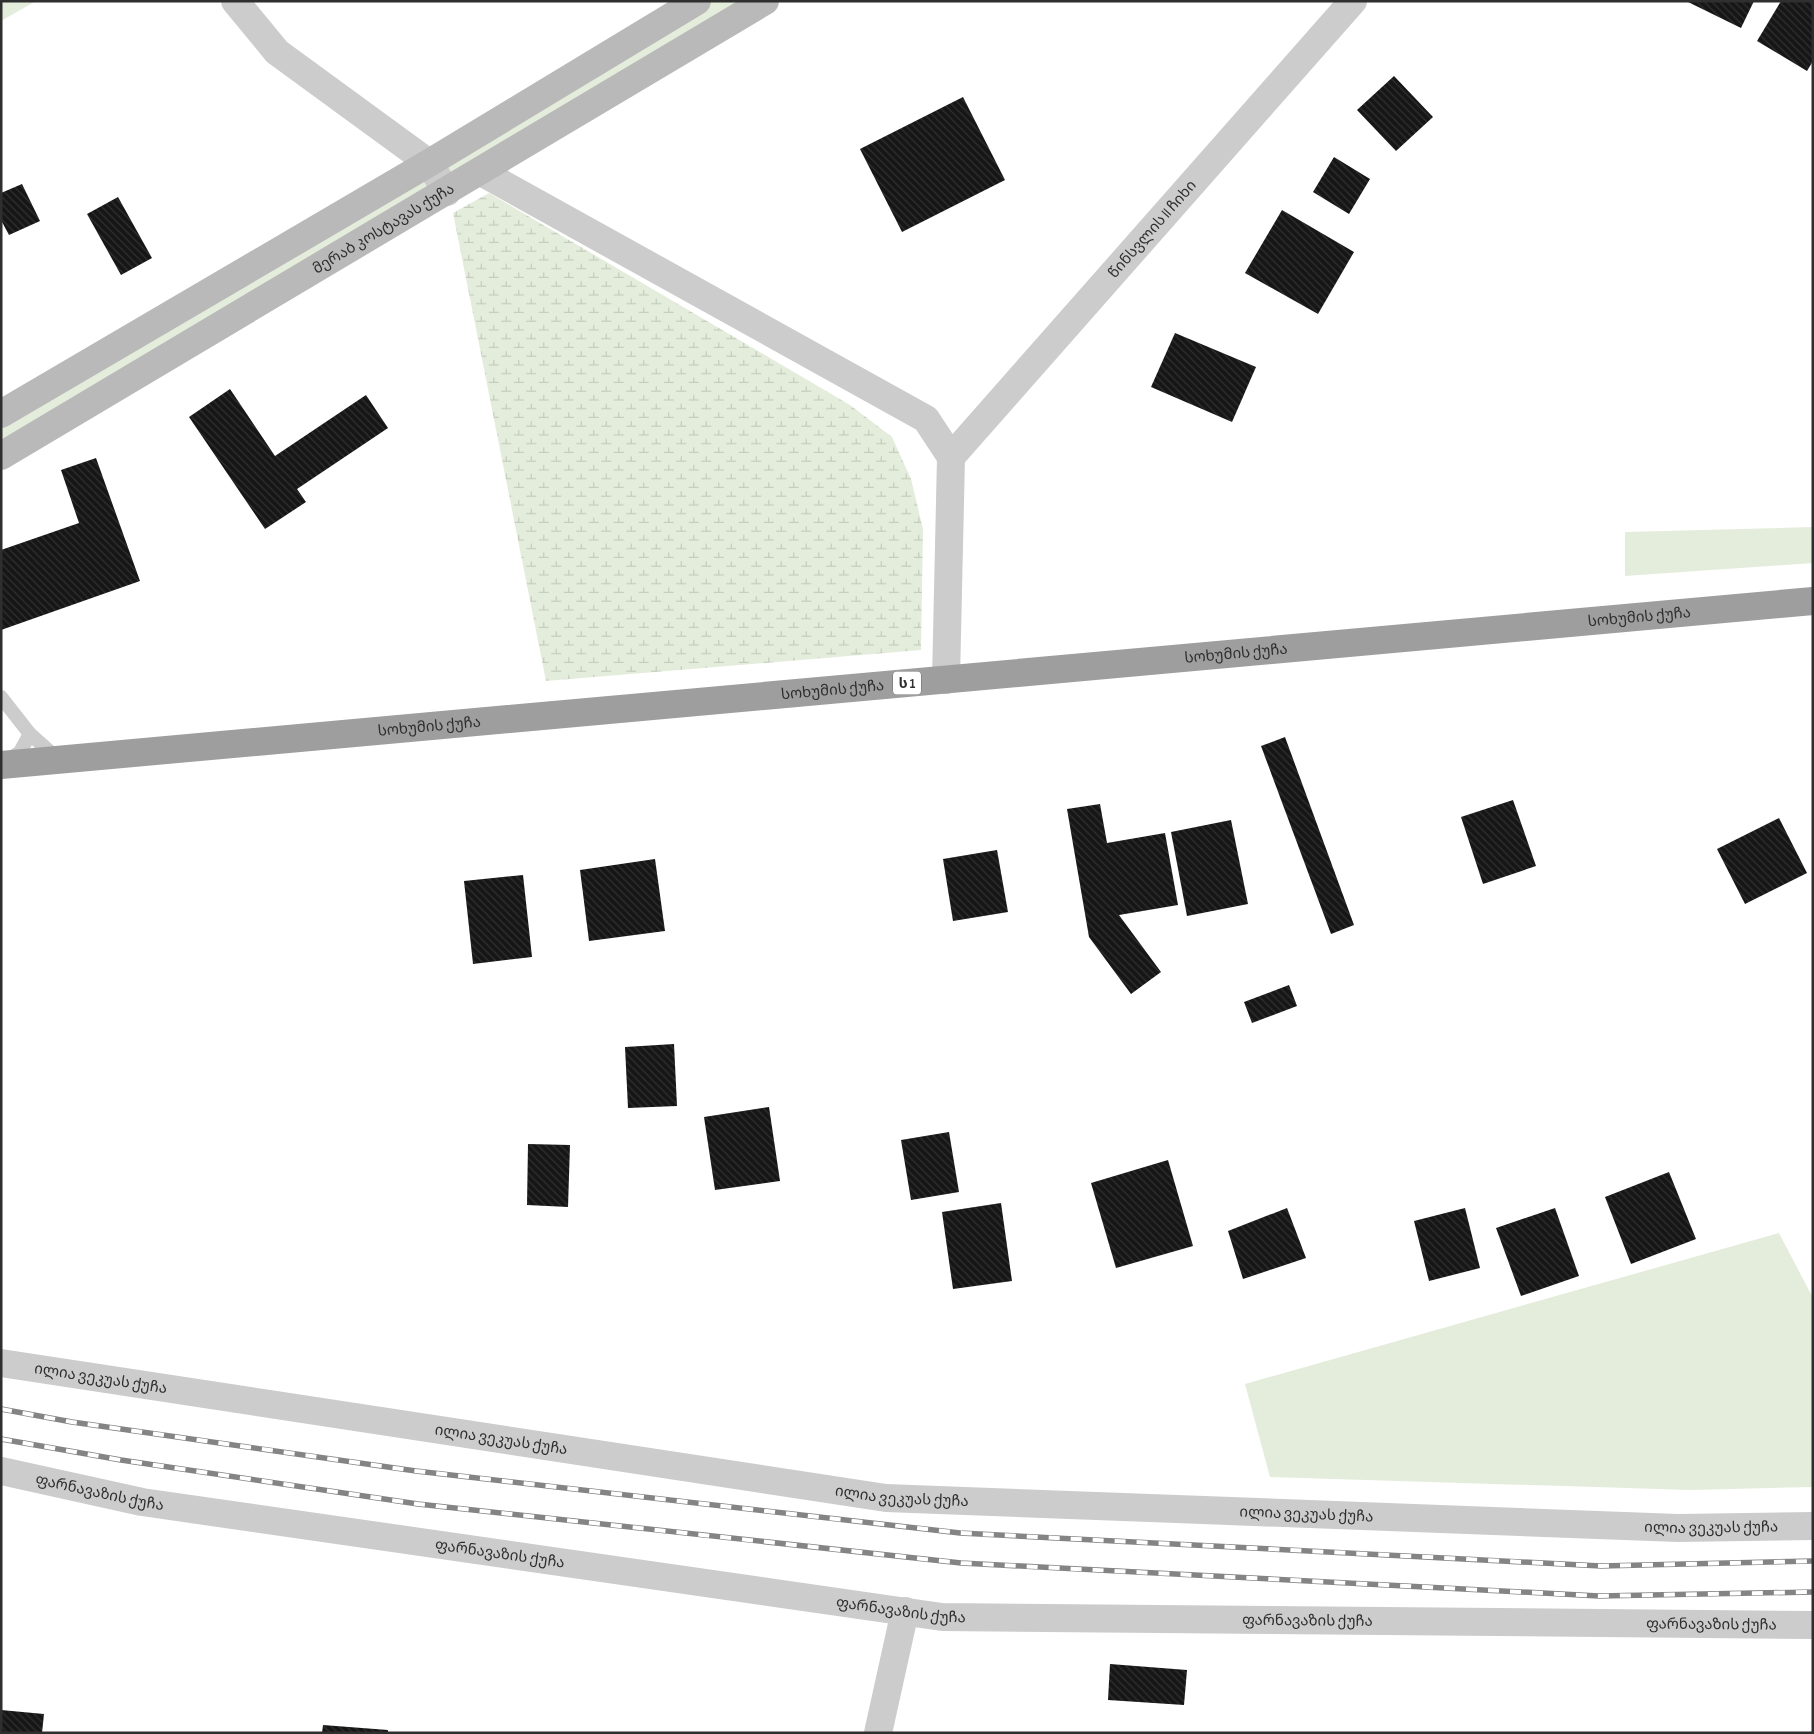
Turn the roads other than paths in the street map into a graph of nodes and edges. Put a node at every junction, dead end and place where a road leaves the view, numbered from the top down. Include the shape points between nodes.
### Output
1 (235, 1) edge
2 (696, 1) edge
3 (765, 1) edge
4 (1353, 1) edge
5 (429, 163) junction
6 (481, 172) junction
7 (447, 192) junction
8 (1, 414) edge
9 (1, 456) edge
10 (951, 457) junction
11 (1813, 601) edge
12 (946, 680) junction
13 (1, 697) edge
14 (30, 734) junction
15 (59, 760) junction
16 (2, 765) edge
17 (1, 1363) edge
18 (1, 1472) edge
19 (1813, 1526) edge
20 (905, 1612) junction
21 (1813, 1625) edge
22 (878, 1733) edge

1 - 5 street via 277,52
2 - 5 main road
3 - 6 main road, მერაბ კოსტავას ქუჩა
4 - 10 street, წინსვლის II ჩიხი
5 - 7 street
5 - 8 main road
6 - 7 main road, მერაბ კოსტავას ქუჩა
6 - 10 street via 926,418
7 - 9 main road, მერაბ კოსტავას ქუჩა
10 - 12 street
11 - 12 highway, სოხუმის ქუჩა / ს 1
12 - 15 highway, სოხუმის ქუჩა / ს 1
13 - 14 lane
14 - 15 lane
14 - 16 lane via 20,752
15 - 16 highway, სოხუმის ქუჩა / ს 1
17 - 19 street, ილია ვეკუას ქუჩა via 886,1498 1678,1528
18 - 20 street, ფარნავაზის ქუჩა via 142,1502
20 - 21 street, ფარნავაზის ქუჩა via 942,1617
20 - 22 street

